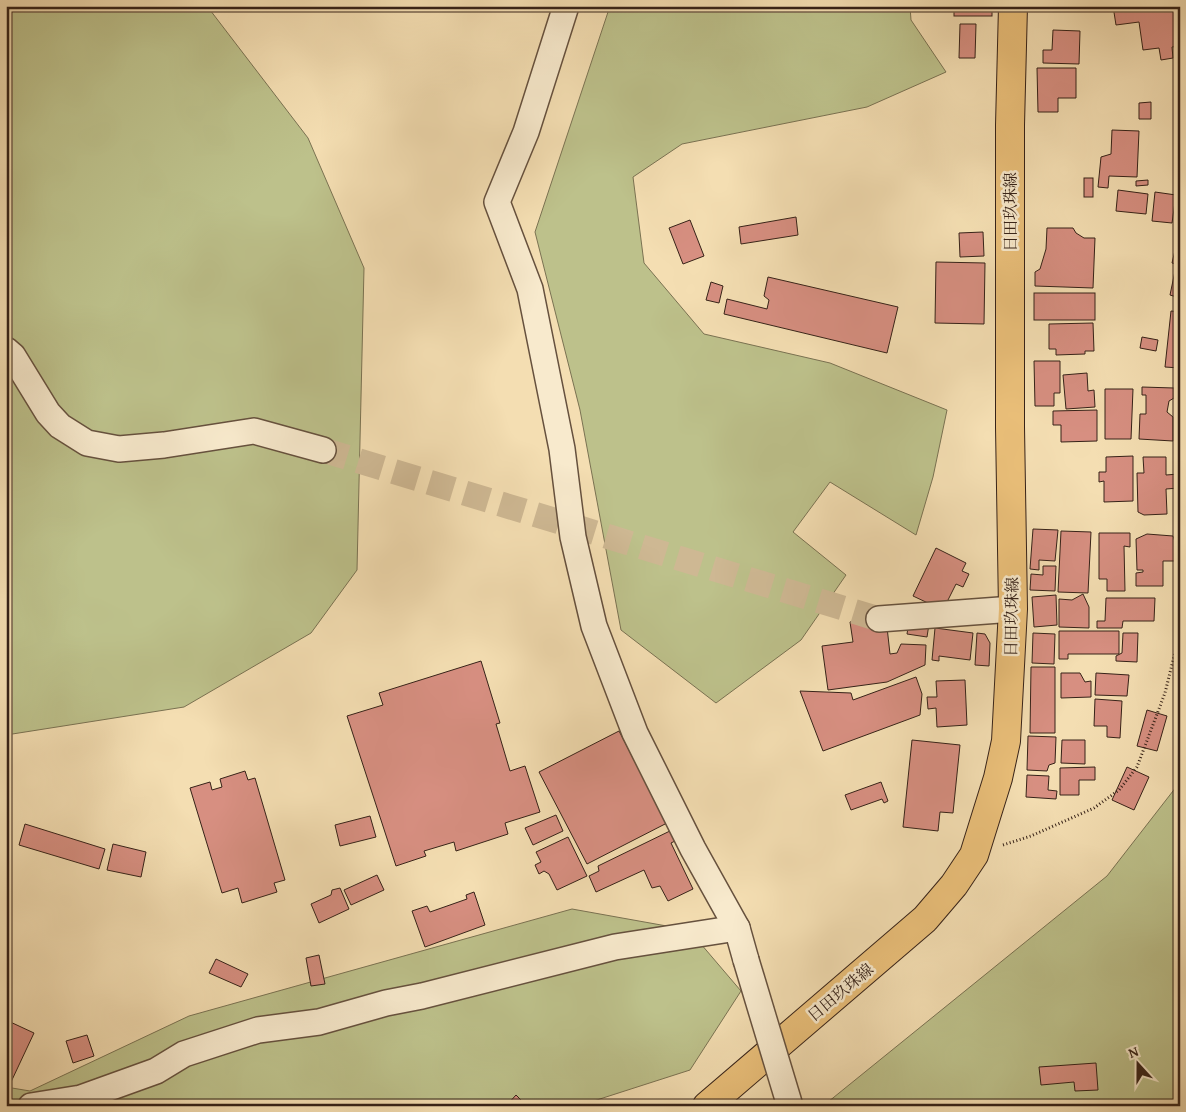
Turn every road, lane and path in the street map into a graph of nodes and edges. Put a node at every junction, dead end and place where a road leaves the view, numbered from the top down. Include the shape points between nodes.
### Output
1 (566, 6) edge
2 (1013, 6) edge
3 (6, 350) edge
4 (323, 450) tunnel mouth
5 (1012, 609) junction
6 (879, 619) tunnel mouth
7 (1180, 632) edge
8 (974, 855) junction
9 (737, 928) junction
10 (31, 1106) edge
11 (707, 1106) edge
12 (790, 1106) edge

1 - 9 street via 526,132 497,202 530,289 562,449 573,537 594,626 635,733
2 - 5 main road, 日田玖珠線 via 1010,135
3 - 4 street via 48,413 60,426 87,443 119,449 254,431
5 - 6 street
5 - 8 main road, 日田玖珠線 via 1006,741 996,787
7 - 8 path via 1165,693 1137,767 1119,790 1094,808 1031,836
8 - 11 main road, 日田玖珠線 via 925,919
9 - 10 street via 615,947 319,1022 258,1030 184,1054 156,1071 81,1098
9 - 12 street, bridge

